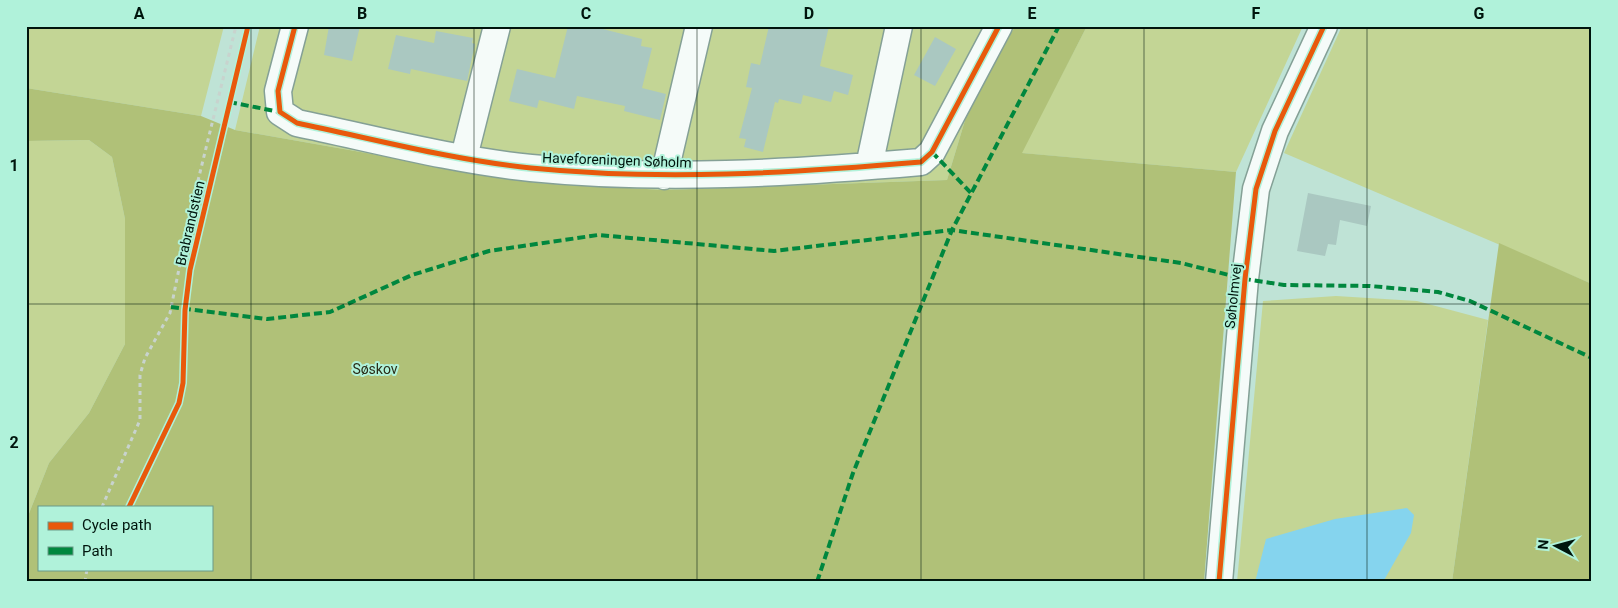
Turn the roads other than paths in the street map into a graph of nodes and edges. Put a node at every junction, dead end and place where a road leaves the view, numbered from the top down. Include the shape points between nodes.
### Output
1 (295, 26) edge
2 (496, 26) edge
3 (699, 26) edge
4 (899, 26) edge
5 (999, 26) edge
6 (1324, 26) edge
7 (464, 158) junction
8 (869, 166) junction
9 (664, 176) junction
10 (1219, 582) edge

1 - 7 street, Haveforeningen Søholm via 278,91 280,112 296,122
2 - 7 street
3 - 9 street, Haveforeningen Søholm
4 - 8 street
5 - 8 street, Haveforeningen Søholm via 932,152 921,162
6 - 10 street, Søholmvej via 1275,131 1256,189 1245,279
7 - 9 street, Haveforeningen Søholm via 530,168
8 - 9 street, Haveforeningen Søholm

